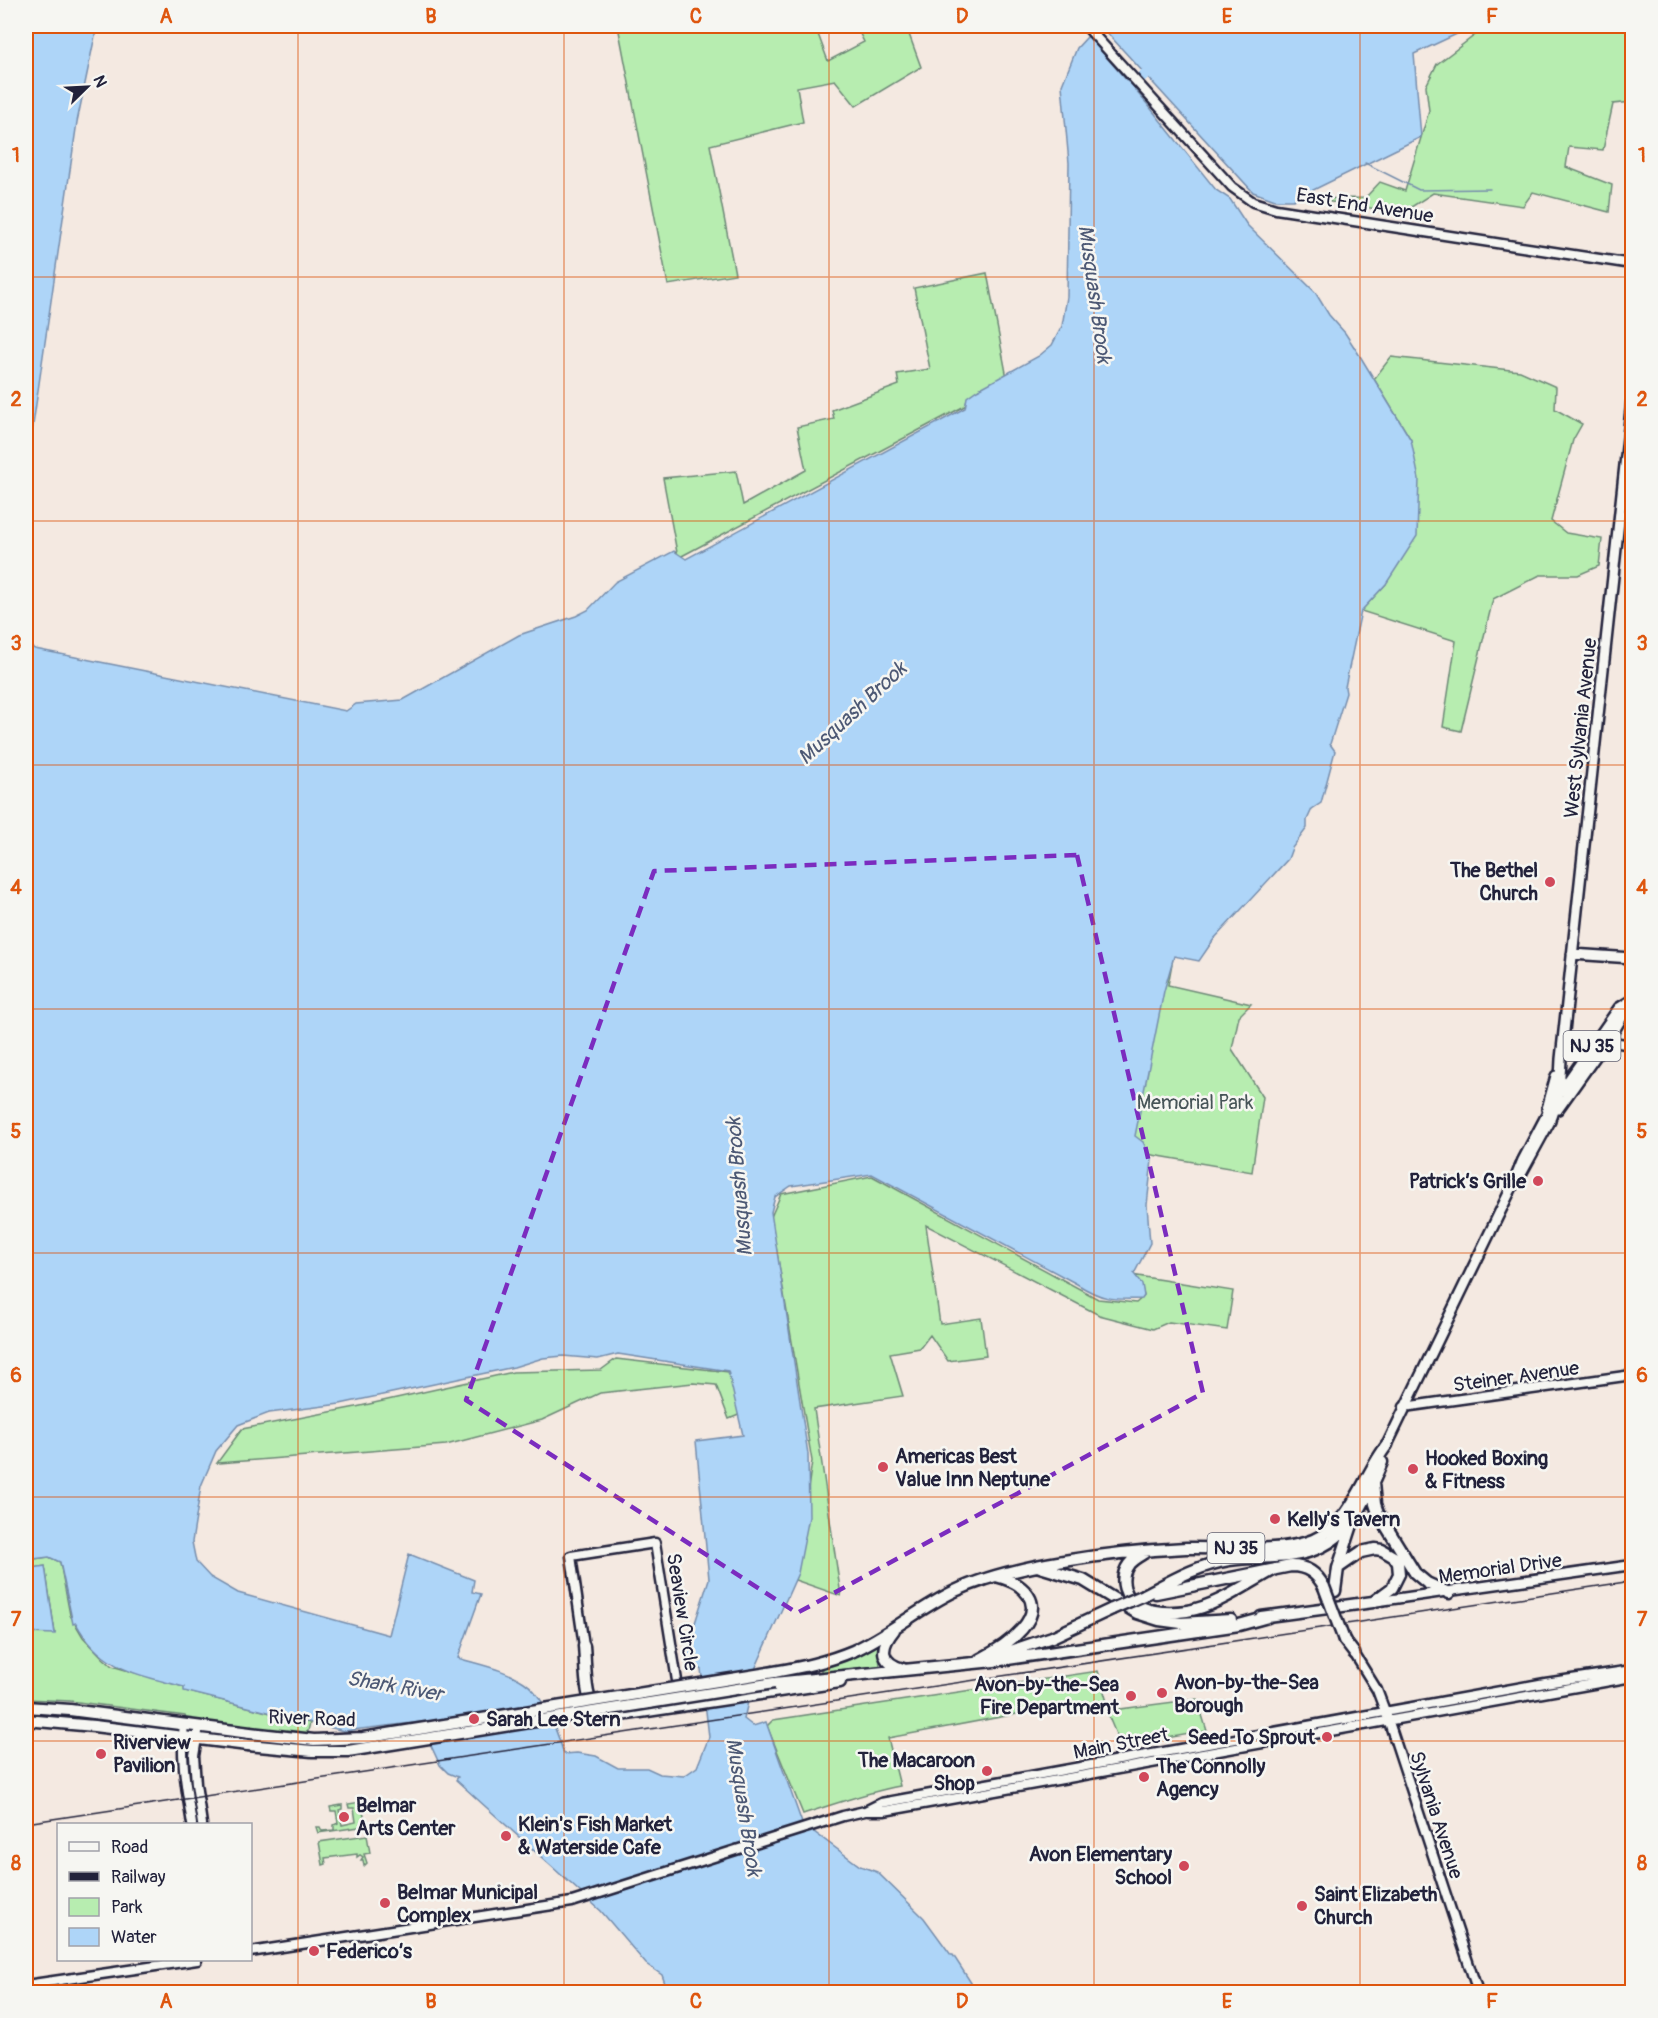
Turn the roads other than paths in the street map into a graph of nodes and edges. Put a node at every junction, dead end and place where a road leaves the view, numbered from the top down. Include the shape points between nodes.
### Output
1 (1086, 26) edge
2 (1632, 264) edge
3 (1632, 400) edge
4 (1629, 465) edge
5 (1572, 954) junction
6 (1632, 958) edge
7 (1632, 1000) edge
8 (1607, 1038) junction
9 (1632, 1045) edge
10 (1560, 1059) junction
11 (1559, 1093) junction
12 (1547, 1120) junction
13 (1632, 1375) edge
14 (1404, 1407) junction
15 (1387, 1445) junction
16 (1373, 1482) junction
17 (1353, 1522) junction
18 (1147, 1551) junction
19 (1632, 1565) edge
20 (1037, 1566) junction
21 (1338, 1568) junction
22 (1275, 1569) junction
23 (996, 1575) junction
24 (1449, 1593) junction
25 (1144, 1595) junction
26 (1373, 1602) junction
27 (1268, 1617) junction
28 (898, 1625) junction
29 (1347, 1640) junction
30 (584, 1646) joint
31 (1354, 1653) joint
32 (976, 1662) junction
33 (934, 1666) junction
34 (905, 1670) junction
35 (1632, 1670) edge
36 (1632, 1677) edge
37 (774, 1683) junction
38 (678, 1687) junction
39 (26, 1707) edge
40 (1387, 1716) junction
41 (26, 1720) edge
42 (184, 1724) junction
43 (199, 1726) junction
44 (183, 1737) junction
45 (197, 1738) junction
46 (192, 1823) edge
47 (202, 1823) edge
48 (252, 1952) edge
49 (184, 1961) edge
50 (26, 1985) edge
51 (1478, 1992) edge

1 - 2 street, East End Avenue via 1246,199 1276,209
3 - 4 main road, West Sylvania Avenue
4 - 5 main road, West Sylvania Avenue
5 - 6 main road
5 - 10 main road, West Sylvania Avenue
7 - 8 main road, NJ 35
7 - 11 main road, NJ 35 via 1619,1008
8 - 9 street
8 - 12 main road, NJ 35
10 - 11 main road, West Sylvania Avenue
10 - 12 main road, West Sylvania Avenue
11 - 12 main road, West Sylvania Avenue
12 - 14 main road, NJ 35 via 1529,1163 1512,1187
13 - 14 street, Steiner Avenue
14 - 15 main road, NJ 35
15 - 16 highway, NJ 35
15 - 18 highway, NJ 35 via 1345,1516 1315,1539 1286,1547
16 - 17 highway, NJ 35
16 - 24 highway via 1378,1513 1410,1566 1427,1583
17 - 21 highway
17 - 25 highway, NJ 35 via 1329,1543 1308,1552 1217,1563
18 - 20 highway, NJ 35
18 - 22 highway via 1128,1565 1124,1588 1136,1603 1156,1611 1199,1608
19 - 24 street, Memorial Drive
20 - 23 highway, NJ 35
20 - 27 highway via 1083,1580 1137,1613 1158,1620 1181,1623
21 - 26 highway via 1369,1550 1392,1555 1399,1568 1398,1578 1392,1588
21 - 29 highway via 1336,1604
22 - 25 highway
22 - 29 highway, bridge via 1291,1566 1306,1569 1317,1577
23 - 28 highway, NJ 35 via 955,1591
23 - 32 highway via 1022,1588 1030,1612 1017,1636
24 - 26 street, Memorial Drive
25 - 32 highway, NJ 35, bridge via 1034,1644
26 - 27 highway
27 - 32 highway via 1239,1625
28 - 34 highway via 886,1640 884,1655 888,1662
28 - 37 highway, NJ 35 via 854,1650
29 - 31 highway
30 - 37 highway via 588,1690 598,1713 614,1716 688,1706
30 - 38 street, Seaview Circle via 571,1556 655,1543
31 - 40 street, Sylvania Avenue via 1377,1690
32 - 33 highway, NJ 35
33 - 34 highway, NJ 35
33 - 37 highway
34 - 37 highway, NJ 35
35 - 40 street, Main Street via 1545,1683
36 - 40 street, Main Street
37 - 38 highway, River Road / NJ 35, bridge
37 - 45 highway, River Road / NJ 35, bridge via 348,1751 312,1751
38 - 43 highway, River Road / NJ 35, bridge via 363,1738 314,1740
39 - 42 highway, River Road / NJ 35
40 - 48 street, Main Street via 865,1811 572,1902
40 - 51 street, Sylvania Avenue
41 - 44 highway, River Road / NJ 35
42 - 43 highway, River Road / NJ 35
42 - 44 street
43 - 45 street
44 - 45 highway, River Road / NJ 35
44 - 46 street
45 - 47 street via 195,1767
49 - 50 street

